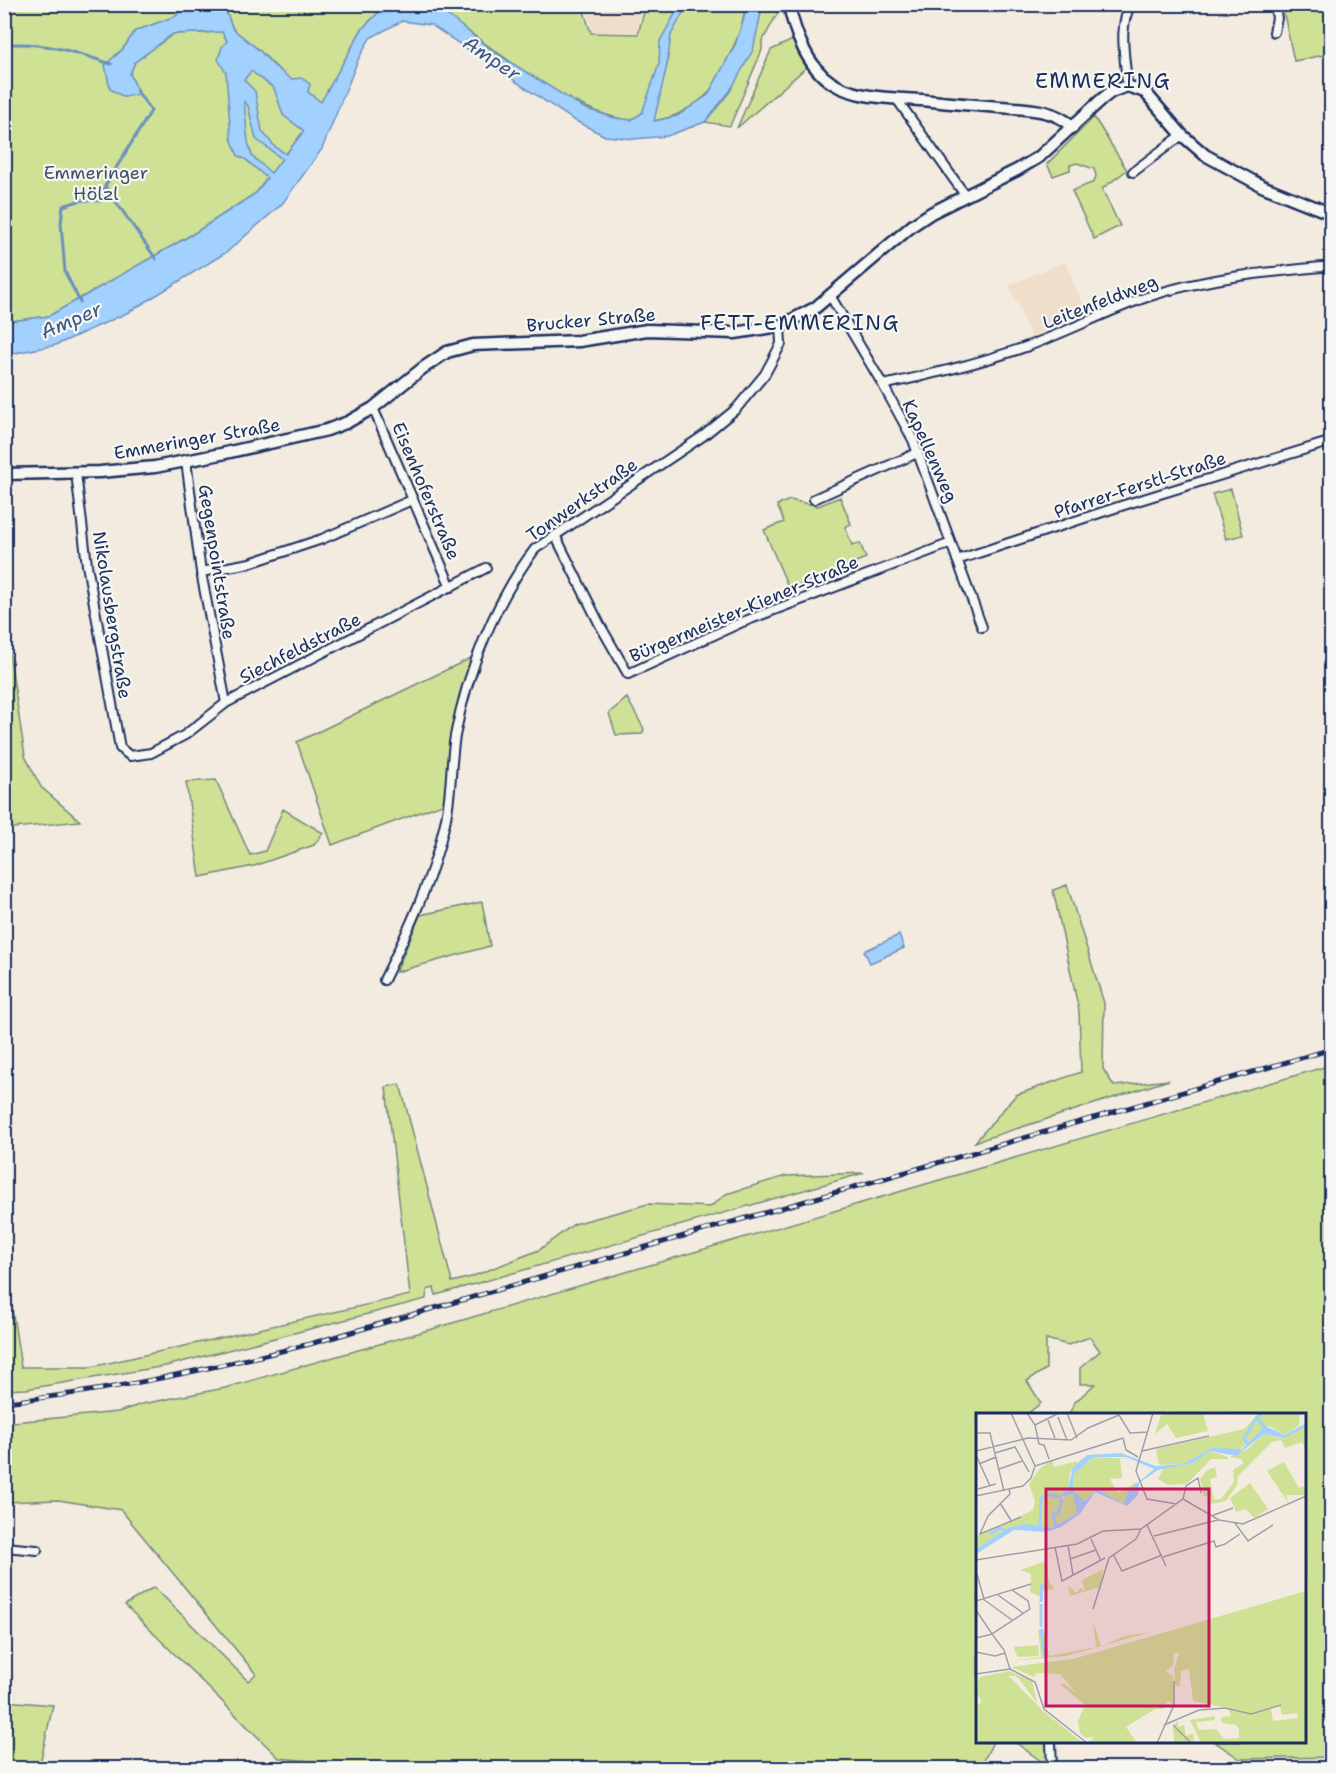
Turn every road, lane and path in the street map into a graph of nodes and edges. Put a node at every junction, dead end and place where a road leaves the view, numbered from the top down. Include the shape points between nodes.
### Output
1 (789, 4) edge
2 (1116, 4) edge
3 (1274, 4) edge
4 (1130, 7) edge
5 (1274, 32) dead end
6 (1127, 86) junction
7 (896, 98) junction
8 (1073, 127) junction
9 (1182, 135) junction
10 (1134, 172) dead end
11 (965, 195) junction
12 (1332, 214) edge
13 (1332, 266) edge
14 (831, 297) junction
15 (780, 326) junction
16 (883, 385) junction
17 (387, 397) joint
18 (373, 408) junction
19 (1332, 441) edge
20 (917, 453) junction
21 (186, 461) junction
22 (76, 473) junction
23 (4, 474) edge
24 (814, 499) dead end
25 (412, 500) junction
26 (555, 535) junction
27 (951, 543) junction
28 (957, 560) junction
29 (486, 568) dead end
30 (201, 572) junction
31 (451, 587) junction
32 (982, 627) dead end
33 (226, 703) junction
34 (130, 756) joint
35 (384, 980) dead end
36 (4, 1547) edge
37 (37, 1550) dead end
38 (1051, 1743) edge
39 (1052, 1768) edge

1 - 7 street via 807,54 832,83 851,91
2 - 4 street
3 - 5 street
4 - 6 street via 1123,34
6 - 8 street, Brucker Straße via 1111,92
6 - 9 street via 1145,92
7 - 8 street via 1042,110
7 - 11 street
8 - 11 street, Brucker Straße via 1017,170
9 - 10 street
9 - 12 street via 1231,171
11 - 14 street, Brucker Straße via 913,225
13 - 16 street, Leitenfeldweg via 1253,274 1148,297 971,365
14 - 15 street, Brucker Straße
14 - 16 street, Kapellenweg
15 - 17 street, Brucker Straße via 735,333 647,330 579,341 473,345 440,357
15 - 26 street, Tonwerkstraße via 781,344 765,374 736,409
16 - 20 street, Kapellenweg
17 - 18 street, Emmeringer Straße
18 - 21 street, Emmeringer Straße via 327,429
18 - 25 street, Eisenhoferstraße
19 - 28 street, Pfarrer-Ferstl-Straße
20 - 24 street
20 - 27 street, Kapellenweg
21 - 22 street, Emmeringer Straße via 123,471
21 - 30 street, Gegenpointstraße
22 - 23 street, Emmeringer Straße
22 - 34 street, Nikolausbergstraße via 87,565 120,748
25 - 30 street via 322,540 250,563
25 - 31 street, Eisenhoferstraße
26 - 27 street, Bürgermeister-Kiener-Straße via 628,674 740,623
26 - 35 street, Tonwerkstraße via 535,549 521,567 478,654 455,738 448,806 437,853
27 - 28 street, Kapellenweg
28 - 32 street, Kapellenweg
29 - 31 street, Siechfeldstraße
30 - 33 street, Gegenpointstraße
31 - 33 street, Siechfeldstraße
33 - 34 street, Siechfeldstraße via 185,735 151,753
36 - 37 street
38 - 39 street

